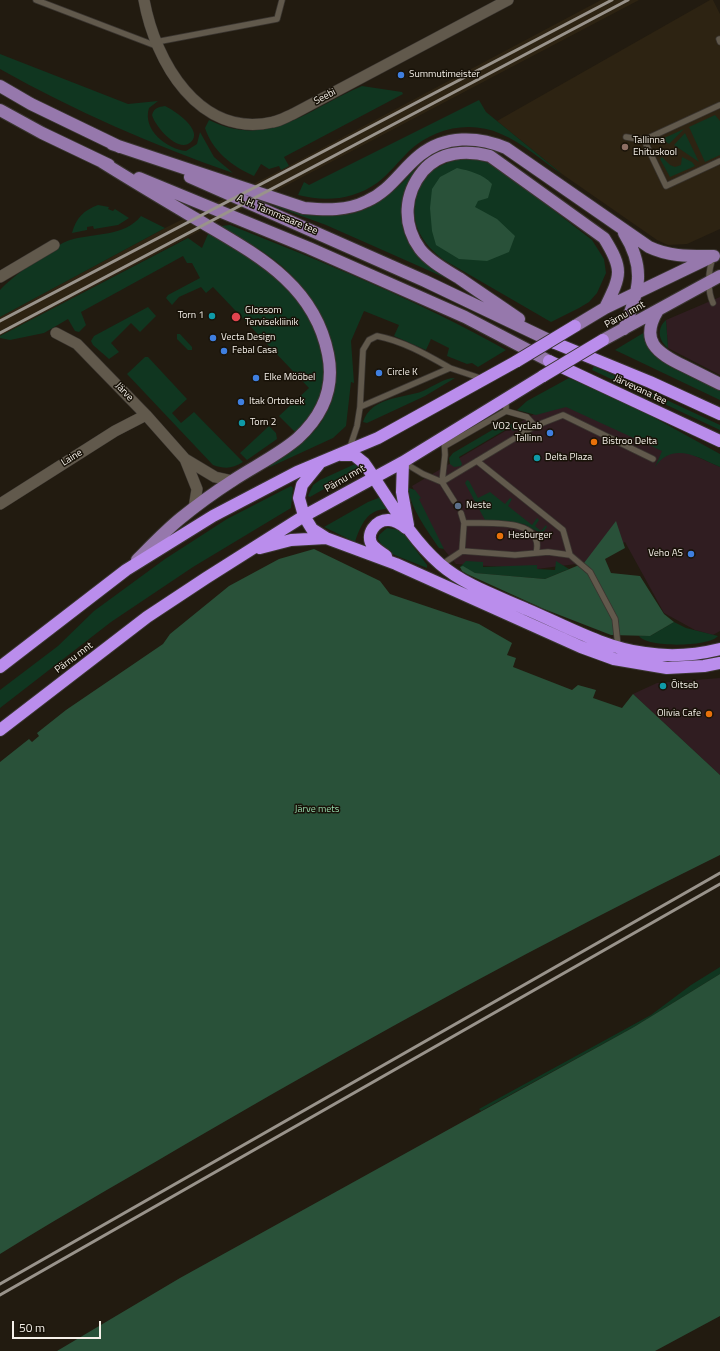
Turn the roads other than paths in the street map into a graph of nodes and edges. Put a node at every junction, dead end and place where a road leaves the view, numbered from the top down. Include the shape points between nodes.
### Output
1 (36, 0) edge
2 (144, 0) edge
3 (282, 0) edge
4 (508, 0) edge
5 (158, 45) junction
6 (0, 86) edge
7 (720, 105) edge
8 (0, 110) edge
9 (626, 137) dead end
10 (644, 140) junction
11 (112, 144) junction
12 (720, 161) edge
13 (102, 162) junction
14 (622, 230) junction
15 (54, 245) dead end
16 (717, 254) edge
17 (0, 277) edge
18 (715, 279) edge
19 (637, 292) junction
20 (713, 303) dead end
21 (605, 308) junction
22 (658, 310) junction
23 (575, 326) joint
24 (624, 329) junction
25 (56, 333) dead end
26 (603, 340) joint
27 (555, 343) junction
28 (549, 361) joint
29 (450, 368) junction
30 (486, 380) junction
31 (720, 384) edge
32 (506, 405) junction
33 (360, 407) junction
34 (720, 414) edge
35 (146, 415) junction
36 (535, 426) junction
37 (444, 441) junction
38 (720, 441) edge
39 (345, 453) junction
40 (185, 459) junction
41 (653, 459) dead end
42 (323, 461) junction
43 (477, 461) junction
44 (402, 462) junction
45 (374, 477) junction
46 (233, 481) junction
47 (442, 482) junction
48 (454, 501) dead end
49 (0, 504) edge
50 (194, 508) junction
51 (461, 513) dead end
52 (304, 516) junction
53 (464, 523) junction
54 (408, 530) junction
55 (326, 538) junction
56 (248, 551) junction
57 (462, 551) junction
58 (536, 553) junction
59 (570, 555) junction
60 (396, 564) junction
61 (441, 565) junction
62 (126, 570) junction
63 (618, 646) junction
64 (720, 649) edge
65 (720, 663) edge
66 (0, 666) edge
67 (0, 730) edge

1 - 5 lane
2 - 5 street, Seebi
3 - 5 lane via 277,19
4 - 5 street, Seebi via 292,114 273,122 250,125 206,111 193,100 180,86
6 - 11 main road, A. H. Tammsaare tee
7 - 10 lane
8 - 13 main road, A. H. Tammsaare tee
9 - 10 lane
10 - 12 lane via 666,186
11 - 14 main road via 304,208 328,210 349,208 386,190 420,156 434,147 470,138 490,141 506,148
11 - 27 main road, A. H. Tammsaare tee via 337,241
13 - 28 main road, A. H. Tammsaare tee via 316,251 465,317
13 - 46 main road via 268,263 303,296 326,342 330,363 330,385 322,408 311,425 297,439
14 - 16 main road via 662,253 677,256
14 - 19 main road via 633,247 638,262
15 - 17 street
16 - 18 lane via 710,267
16 - 19 main road, Pärnu mnt
18 - 20 lane via 709,295
18 - 22 main road, Pärnu mnt
19 - 21 main road, Pärnu mnt
19 - 24 main road
21 - 23 main road, Pärnu mnt
21 - 27 main road via 617,283 619,270 615,256 604,238 490,156 474,152 456,153 442,157 428,166 412,189 407,210 410,229 420,249 439,266
22 - 24 main road, Pärnu mnt
22 - 31 main road via 650,327 652,343 658,351
23 - 30 highway, Pärnu mnt, bridge
24 - 26 main road, Pärnu mnt
25 - 35 street, Järve via 77,344
26 - 32 highway, Pärnu mnt, bridge via 542,376
27 - 34 highway, Järvevana tee
28 - 38 highway, Järvevana tee
29 - 30 lane
29 - 33 lane
29 - 33 lane via 416,350 377,336 369,340 363,350
30 - 39 highway, Pärnu mnt
32 - 36 lane via 527,417
32 - 37 highway, Pärnu mnt
33 - 39 lane via 357,426
35 - 40 street, Järve
35 - 49 street, Laine via 115,431
36 - 41 lane via 563,415
36 - 43 lane
37 - 44 highway, Pärnu mnt
37 - 47 lane
39 - 42 highway, Pärnu mnt
39 - 45 highway via 354,455 364,463
40 - 46 street, Järve via 215,477
40 - 50 street, Järve via 197,489
42 - 52 highway via 302,485 300,498
42 - 62 highway, Pärnu mnt via 213,516
43 - 47 lane
43 - 59 lane via 563,530
44 - 45 highway, Pärnu mnt
44 - 47 lane
44 - 54 highway via 403,501
45 - 52 highway, Pärnu mnt
45 - 54 highway
46 - 50 main road
47 - 48 lane
50 - 62 main road
51 - 53 lane
52 - 55 highway via 312,529
52 - 56 highway, Pärnu mnt
53 - 57 lane
53 - 58 lane via 522,526 532,531 537,539
54 - 60 highway via 389,520 378,523 371,531 373,546
54 - 61 highway
55 - 56 highway via 291,540
55 - 60 highway
56 - 67 highway, Pärnu mnt via 147,617
57 - 58 lane via 515,555
57 - 61 lane
58 - 59 lane
59 - 63 lane via 594,578 615,619
60 - 65 highway via 581,647 614,659 667,668
61 - 63 highway via 456,576 502,598
62 - 66 highway, Pärnu mnt
63 - 64 highway via 644,653 678,656

